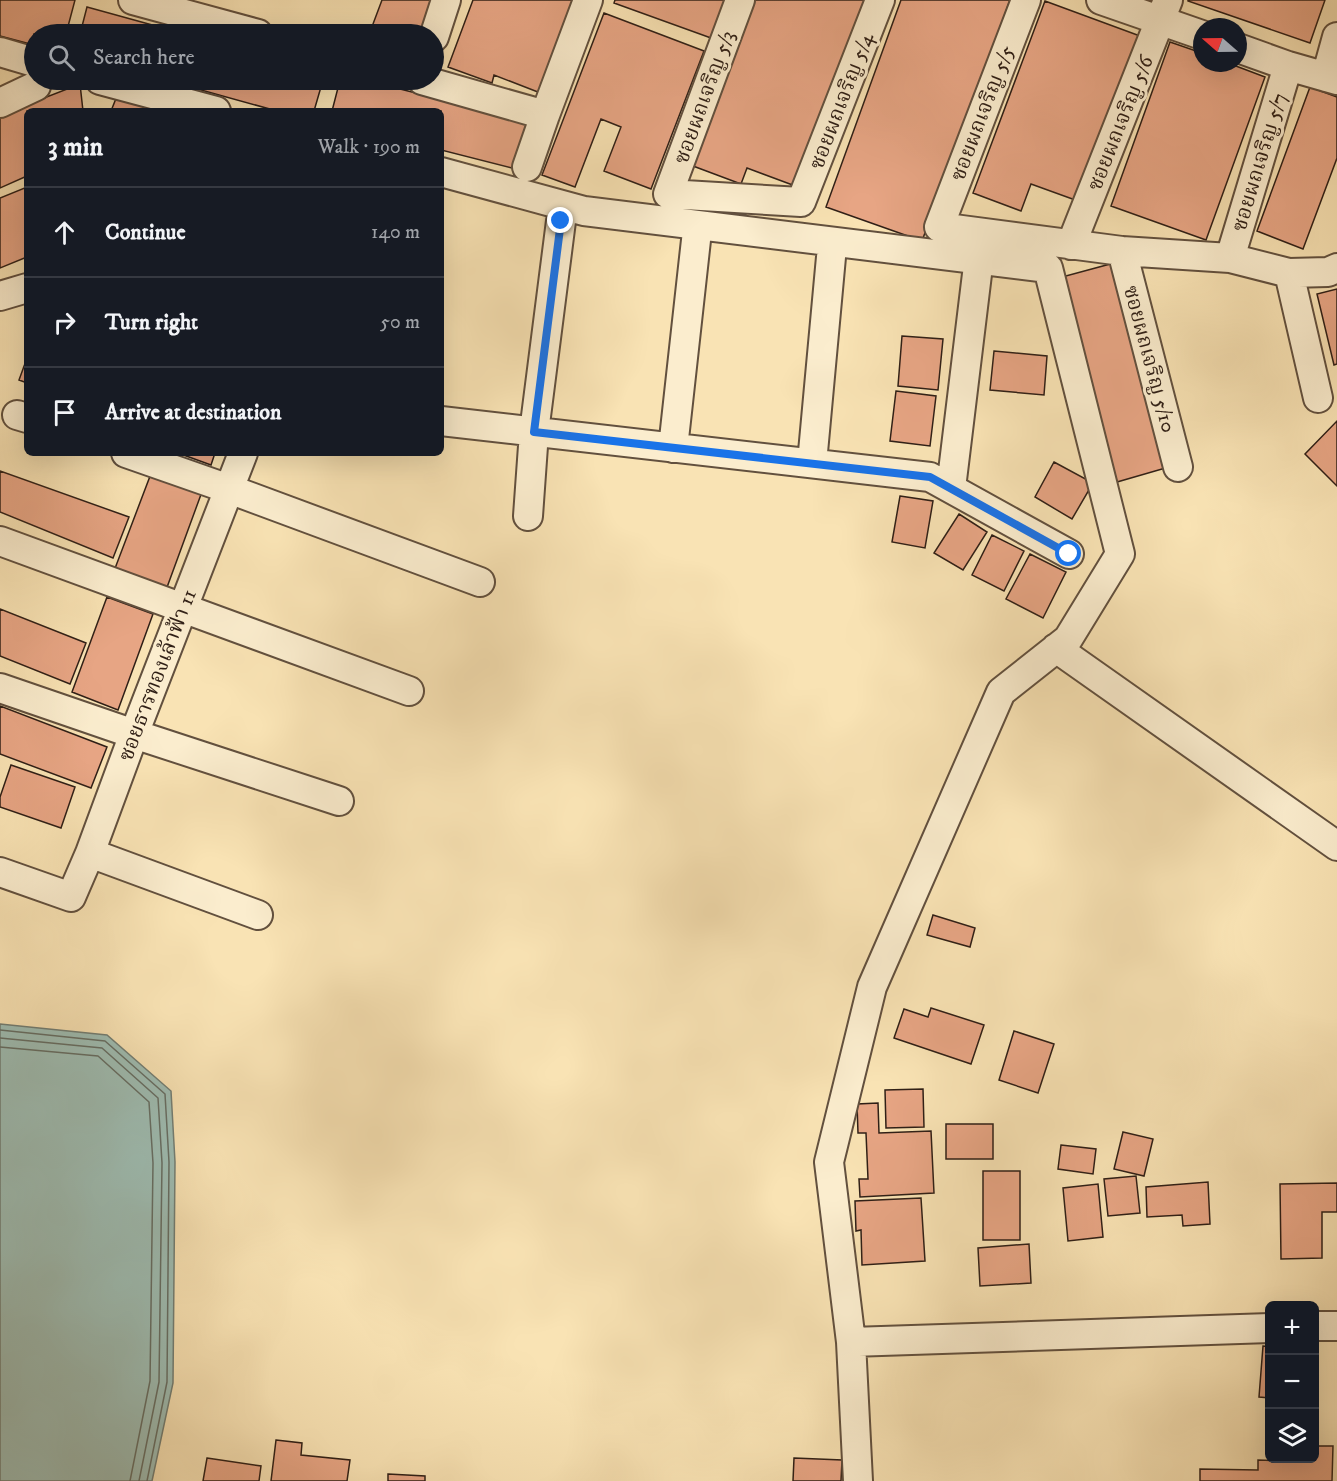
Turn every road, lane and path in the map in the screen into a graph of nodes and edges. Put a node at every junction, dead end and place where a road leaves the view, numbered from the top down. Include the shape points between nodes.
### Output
1 (133, 0) edge
2 (446, 0) edge
3 (588, 0) edge
4 (740, 0) edge
5 (880, 0) edge
6 (1026, 0) edge
7 (1101, 0) edge
8 (1164, 10) edge
9 (221, 24) edge
10 (438, 24) edge
11 (1193, 29) edge
12 (1337, 37) edge
13 (1247, 51) edge
14 (0, 52) edge
15 (1288, 66) junction
16 (24, 67) edge
17 (1331, 78) edge
18 (24, 83) edge
19 (444, 86) edge
20 (137, 90) edge
21 (0, 103) edge
22 (205, 108) edge
23 (545, 115) junction
24 (527, 167) dead end
25 (444, 173) edge
26 (801, 202) joint
27 (561, 221) dead end
28 (696, 240) dead end
29 (1071, 245) junction
30 (1122, 251) junction
31 (831, 257) dead end
32 (1230, 258) junction
33 (1337, 268) edge
34 (1289, 273) junction
35 (977, 274) dead end
36 (24, 289) edge
37 (0, 296) edge
38 (1318, 398) dead end
39 (444, 421) edge
40 (534, 432) junction
41 (673, 448) junction
42 (135, 456) edge
43 (242, 456) edge
44 (812, 463) junction
45 (1178, 467) dead end
46 (951, 488) junction
47 (229, 489) junction
48 (528, 516) dead end
49 (0, 541) edge
50 (1069, 554) dead end
51 (480, 582) dead end
52 (183, 608) junction
53 (1056, 648) junction
54 (0, 688) edge
55 (409, 691) dead end
56 (134, 734) junction
57 (339, 801) dead end
58 (1337, 846) edge
59 (90, 853) junction
60 (0, 872) edge
61 (258, 915) dead end
62 (1319, 1326) edge
63 (1337, 1326) edge
64 (1265, 1328) edge
65 (851, 1342) junction
66 (858, 1481) edge

1 - 9 street
2 - 10 street
3 - 23 street
4 - 26 street, ซอยผถเจริญ 5/3 via 668,194
5 - 26 street, ซอยผถเจริญ 5/4
6 - 29 street, ซอยผถเจริญ 5/5 via 939,227
7 - 8 street
8 - 11 street
8 - 29 street, ซอยผถเจริญ 5/6
12 - 17 street
13 - 15 street
14 - 16 street
15 - 17 street
15 - 32 street, ซอยผถเจริญ 5/7
18 - 21 street
19 - 23 street
20 - 22 street
23 - 24 street
25 - 53 street via 584,211 1048,268 1120,554 1068,639
27 - 40 street
28 - 41 street
29 - 30 street
30 - 32 street
30 - 45 street, ซอยผถเจริญ 5/10
31 - 44 street
32 - 34 street
33 - 34 street via 1328,272
34 - 38 street
35 - 46 street
36 - 37 street
39 - 40 street
40 - 41 street
40 - 48 street
41 - 44 street
42 - 47 street
43 - 47 street, ซอยธารทองเล้าฟ้า 11
44 - 46 street via 930,477
46 - 50 street
47 - 51 street
47 - 52 street, ซอยธารทองเล้าฟ้า 11
49 - 52 street
52 - 55 street
52 - 56 street, ซอยธารทองเล้าฟ้า 11
53 - 58 street
53 - 65 street via 1001,692 872,987 829,1162
54 - 56 street
56 - 57 street
56 - 59 street, ซอยธารทองเล้าฟ้า 11
59 - 60 street, ซอยธารทองเล้าฟ้า 11 via 70,897
59 - 61 street
62 - 63 street
64 - 65 street
65 - 66 street

